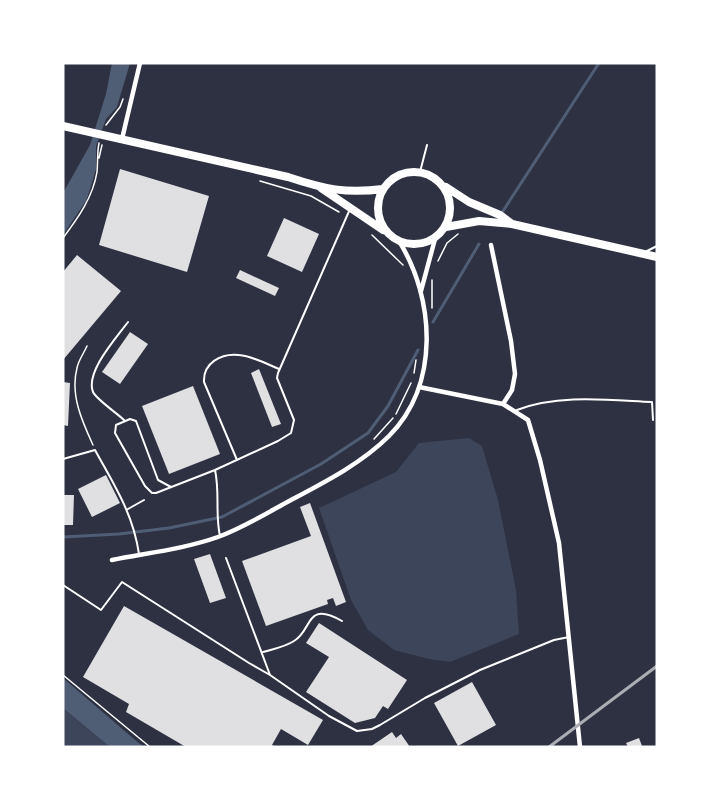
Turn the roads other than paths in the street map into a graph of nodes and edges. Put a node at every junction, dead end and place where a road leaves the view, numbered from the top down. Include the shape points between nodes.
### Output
1 (141, 63) edge
2 (63, 126) edge
3 (122, 139) junction
4 (427, 145) dead end
5 (420, 172) junction
6 (443, 185) junction
7 (320, 188) junction
8 (383, 189) junction
9 (350, 209) junction
10 (512, 224) junction
11 (446, 227) junction
12 (387, 232) junction
13 (435, 239) junction
14 (399, 242) junction
15 (491, 245) dead end
16 (657, 246) edge
17 (643, 254) junction
18 (657, 256) edge
19 (421, 291) junction
20 (128, 322) dead end
21 (279, 369) junction
22 (418, 387) junction
23 (503, 404) junction
24 (514, 411) junction
25 (124, 420) junction
26 (653, 420) dead end
27 (63, 459) edge
28 (237, 460) junction
29 (215, 470) junction
30 (171, 487) junction
31 (144, 500) dead end
32 (128, 509) junction
33 (220, 536) junction
34 (139, 555) junction
35 (226, 558) dead end
36 (111, 560) dead end
37 (63, 585) edge
38 (342, 621) dead end
39 (569, 637) junction
40 (263, 652) junction
41 (270, 675) junction
42 (580, 747) edge

1 - 3 street
2 - 3 highway
3 - 7 highway
4 - 5 lane
5 - 6 highway
5 - 8 highway via 399,175
6 - 10 highway
6 - 11 highway via 451,205
7 - 8 highway via 358,192
7 - 9 highway
8 - 12 highway via 378,211
9 - 12 highway
9 - 21 lane
10 - 11 highway via 479,221
10 - 17 highway
11 - 13 highway
12 - 14 highway
13 - 14 highway via 423,244
13 - 19 street
14 - 19 street
15 - 23 street via 515,374 512,390
16 - 17 lane
17 - 18 highway
19 - 22 street via 427,349
20 - 25 lane via 96,366 93,387 94,394
21 - 28 lane via 278,378 294,420 291,433
21 - 28 lane via 241,355 211,362 206,368 204,382
22 - 23 street
22 - 33 street via 409,409 391,434 368,455 307,492
23 - 24 street
24 - 26 lane via 554,401 652,402
24 - 39 street via 528,420 540,460 559,543
25 - 30 lane via 136,421 158,480
25 - 30 lane via 116,425 115,433 146,486 152,493
27 - 32 lane via 95,450
28 - 29 lane
29 - 30 lane
29 - 33 lane
31 - 32 lane
32 - 34 lane
33 - 34 street
34 - 36 street
35 - 40 lane
37 - 41 lane via 100,610 122,582
38 - 40 lane via 332,615 317,615 296,640
39 - 41 lane via 480,670 380,725 357,731
39 - 42 street
40 - 41 lane

